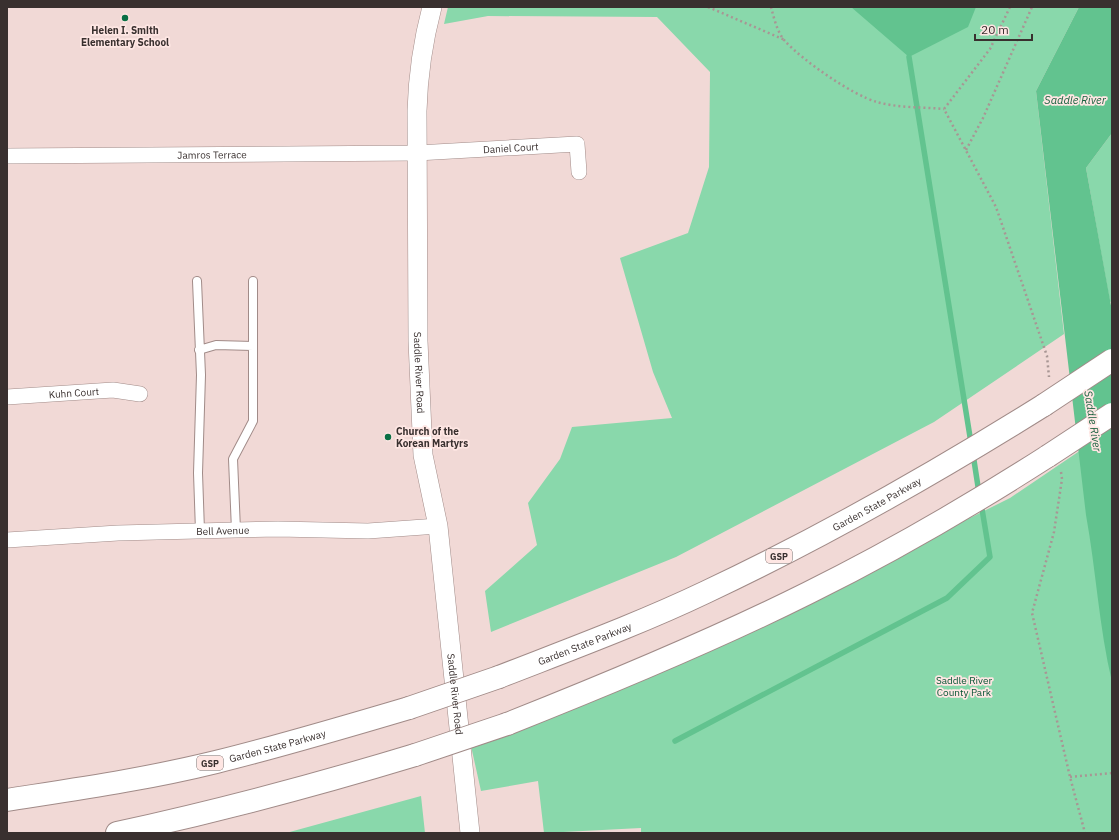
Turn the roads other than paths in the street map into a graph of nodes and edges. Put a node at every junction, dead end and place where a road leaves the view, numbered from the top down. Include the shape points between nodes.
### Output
1 (432, 7) edge
2 (417, 153) junction
3 (7, 156) edge
4 (579, 172) dead end
5 (197, 281) dead end
6 (253, 281) dead end
7 (253, 346) junction
8 (199, 350) junction
9 (1112, 360) edge
10 (140, 394) dead end
11 (7, 397) edge
12 (1112, 414) edge
13 (438, 526) junction
14 (236, 530) junction
15 (200, 531) junction
16 (7, 540) edge
17 (7, 800) edge
18 (117, 833) edge
19 (470, 833) edge

1 - 2 street, Saddle River Road via 424,36 418,77
2 - 3 street, Jamros Terrace
2 - 4 street, Daniel Court via 577,144
2 - 13 street, Saddle River Road via 418,341 423,455
5 - 8 lane
6 - 7 lane
7 - 8 lane via 216,345
7 - 14 lane via 253,421 233,459
8 - 15 lane
9 - 17 highway, Garden State Parkway / GSP, bridge via 964,455 798,547 603,637 499,677 313,737 215,762 114,783
10 - 11 street, Kuhn Court via 113,390
12 - 18 highway, bridge via 990,493 898,546 807,594 610,683 507,724 415,755 303,789
13 - 14 street, Bell Avenue via 368,531
13 - 19 street, Saddle River Road
14 - 15 street, Bell Avenue
15 - 16 street, Bell Avenue

